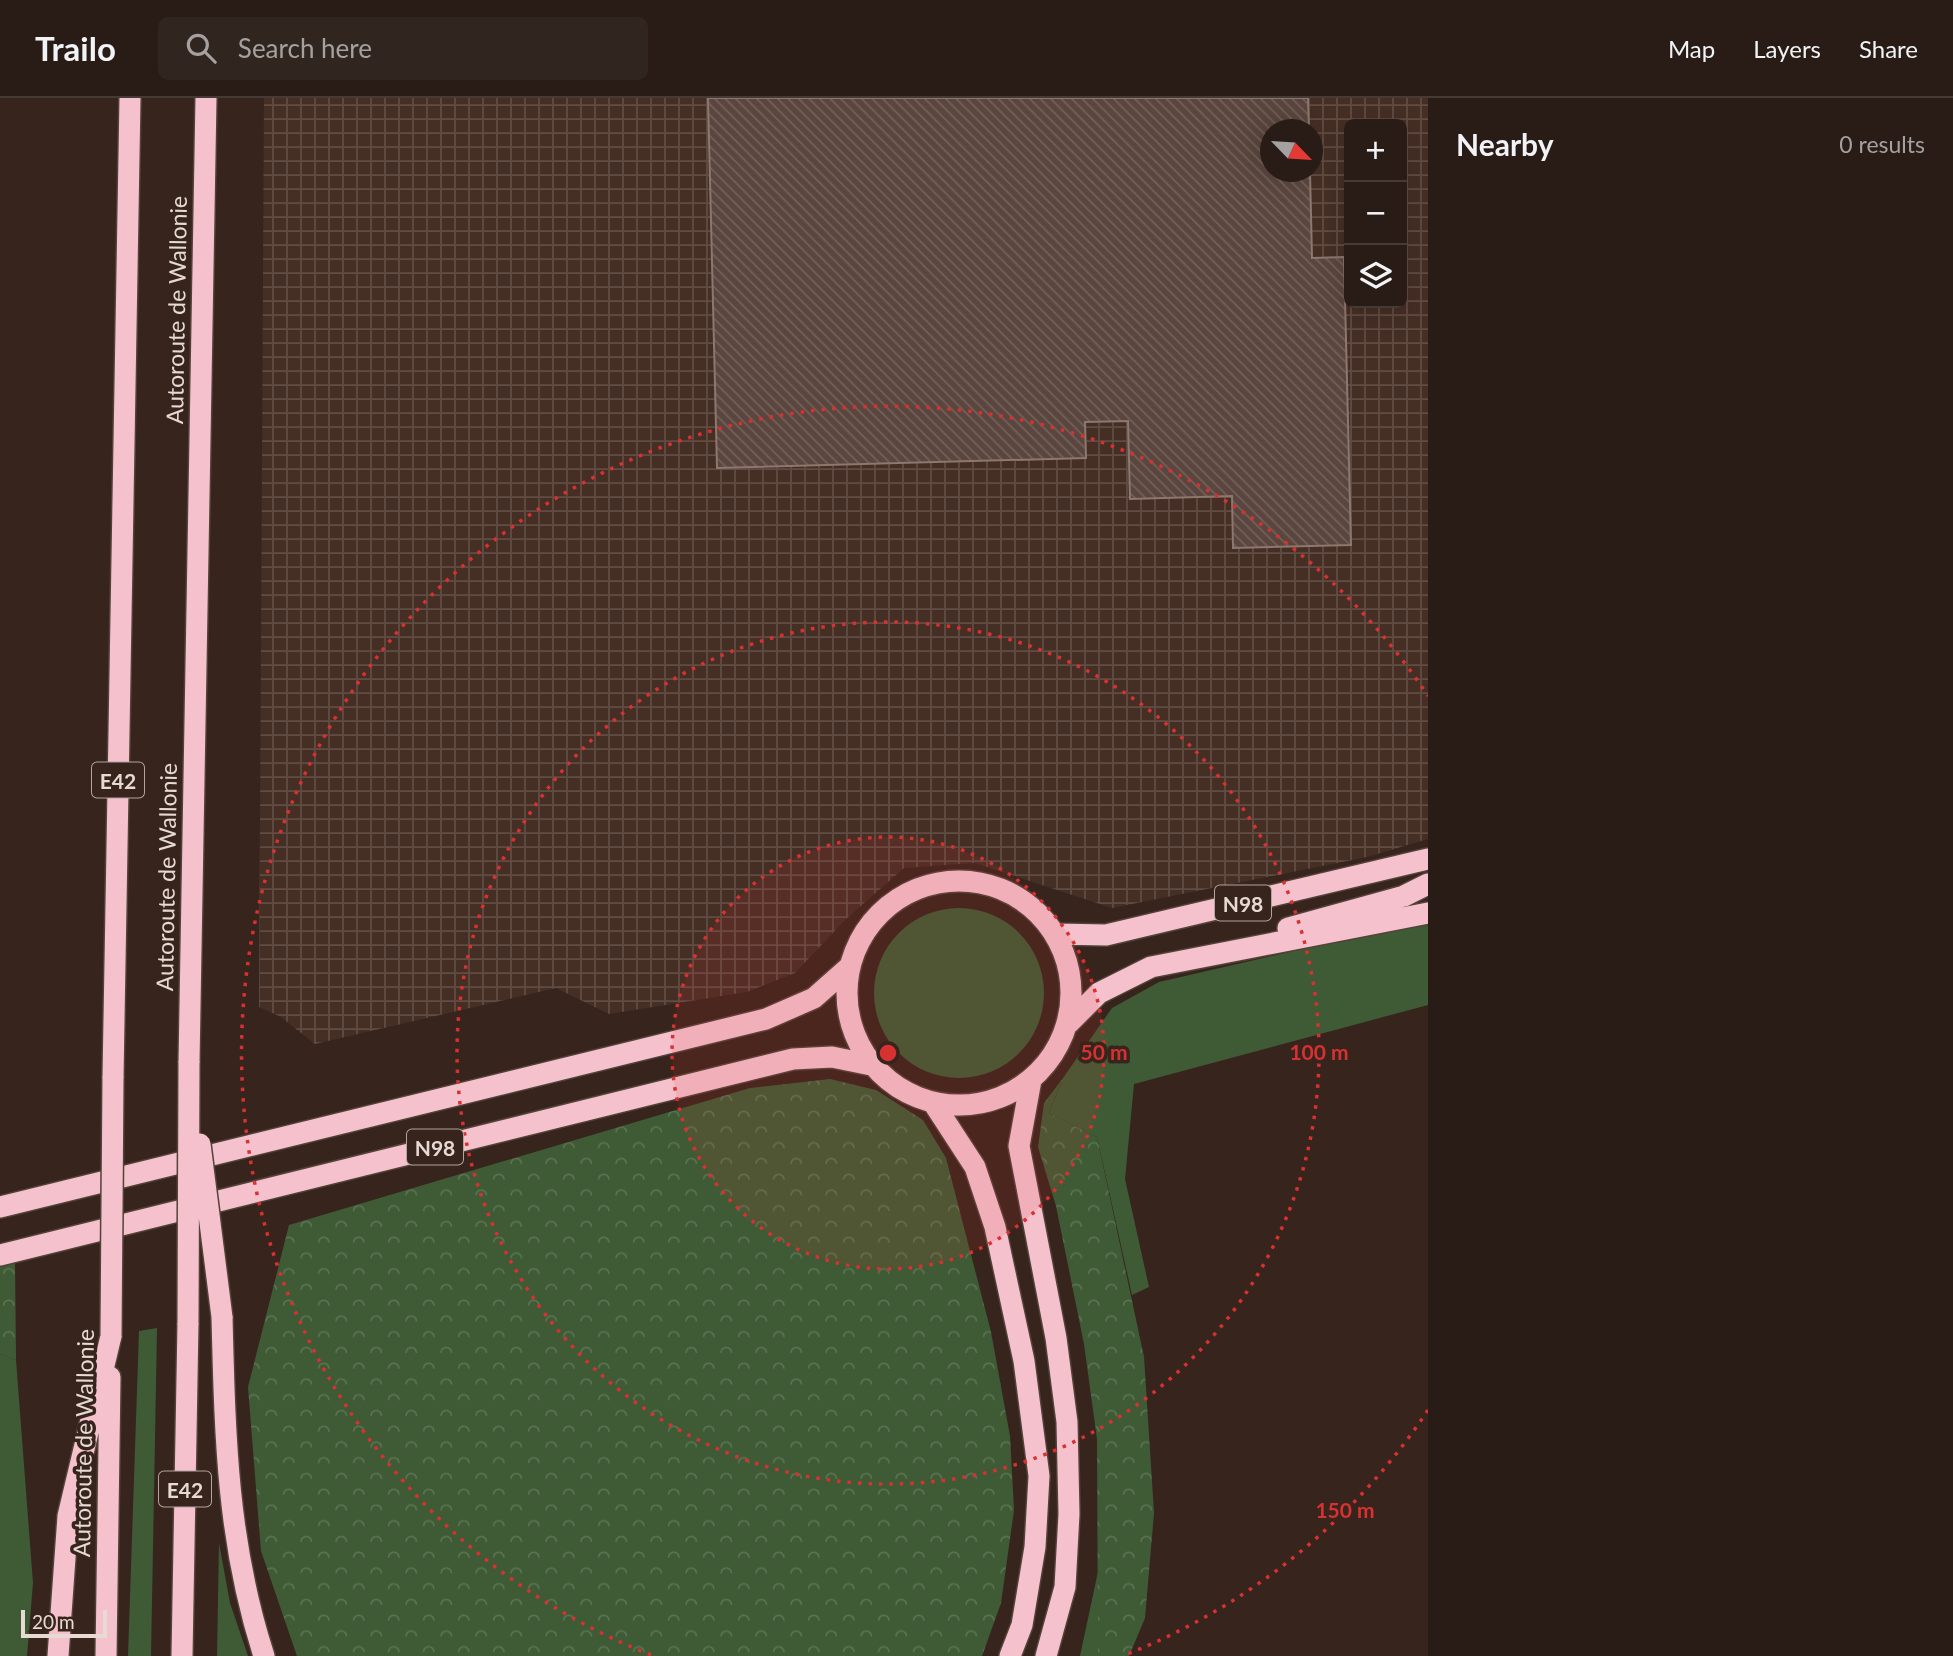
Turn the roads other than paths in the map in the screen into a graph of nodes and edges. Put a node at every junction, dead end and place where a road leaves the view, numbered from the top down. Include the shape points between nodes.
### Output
1 (130, 98) edge
2 (206, 98) edge
3 (1428, 859) edge
4 (1428, 884) edge
5 (1428, 913) edge
6 (1056, 934) junction
7 (849, 967) junction
8 (1151, 967) junction
9 (1069, 1023) junction
10 (189, 1062) junction
11 (871, 1065) junction
12 (1031, 1080) junction
13 (934, 1104) junction
14 (0, 1207) edge
15 (0, 1255) edge
16 (111, 1336) junction
17 (58, 1656) edge
18 (106, 1656) edge
19 (182, 1656) edge
20 (264, 1656) edge
21 (1010, 1656) edge
22 (1046, 1656) edge

1 - 16 highway, Autoroute de Wallonie / E42, bridge
2 - 10 highway, Autoroute de Wallonie / E42
3 - 6 highway, N98 via 1106,935
4 - 8 highway via 1404,895
5 - 8 highway, N98
6 - 7 highway via 1031,906 998,887 961,880 923,886 890,904 864,932
6 - 9 highway via 1068,962
7 - 11 highway via 846,1001 854,1035
7 - 14 highway, N98 via 814,998 766,1019
8 - 9 highway, N98 via 1099,993
9 - 12 highway via 1054,1055
10 - 19 highway, Autoroute de Wallonie / E42, bridge
10 - 20 highway, bridge via 222,1317 226,1456 237,1547
11 - 13 highway via 889,1083
11 - 15 highway, N98 via 832,1057 793,1059
12 - 13 highway via 990,1101 968,1106
12 - 22 highway via 1019,1146 1056,1338 1066,1422 1069,1514 1065,1587
13 - 21 highway via 975,1167 995,1227 1024,1361 1039,1476 1035,1548 1023,1625
16 - 17 highway via 68,1516
16 - 18 highway, Autoroute de Wallonie

